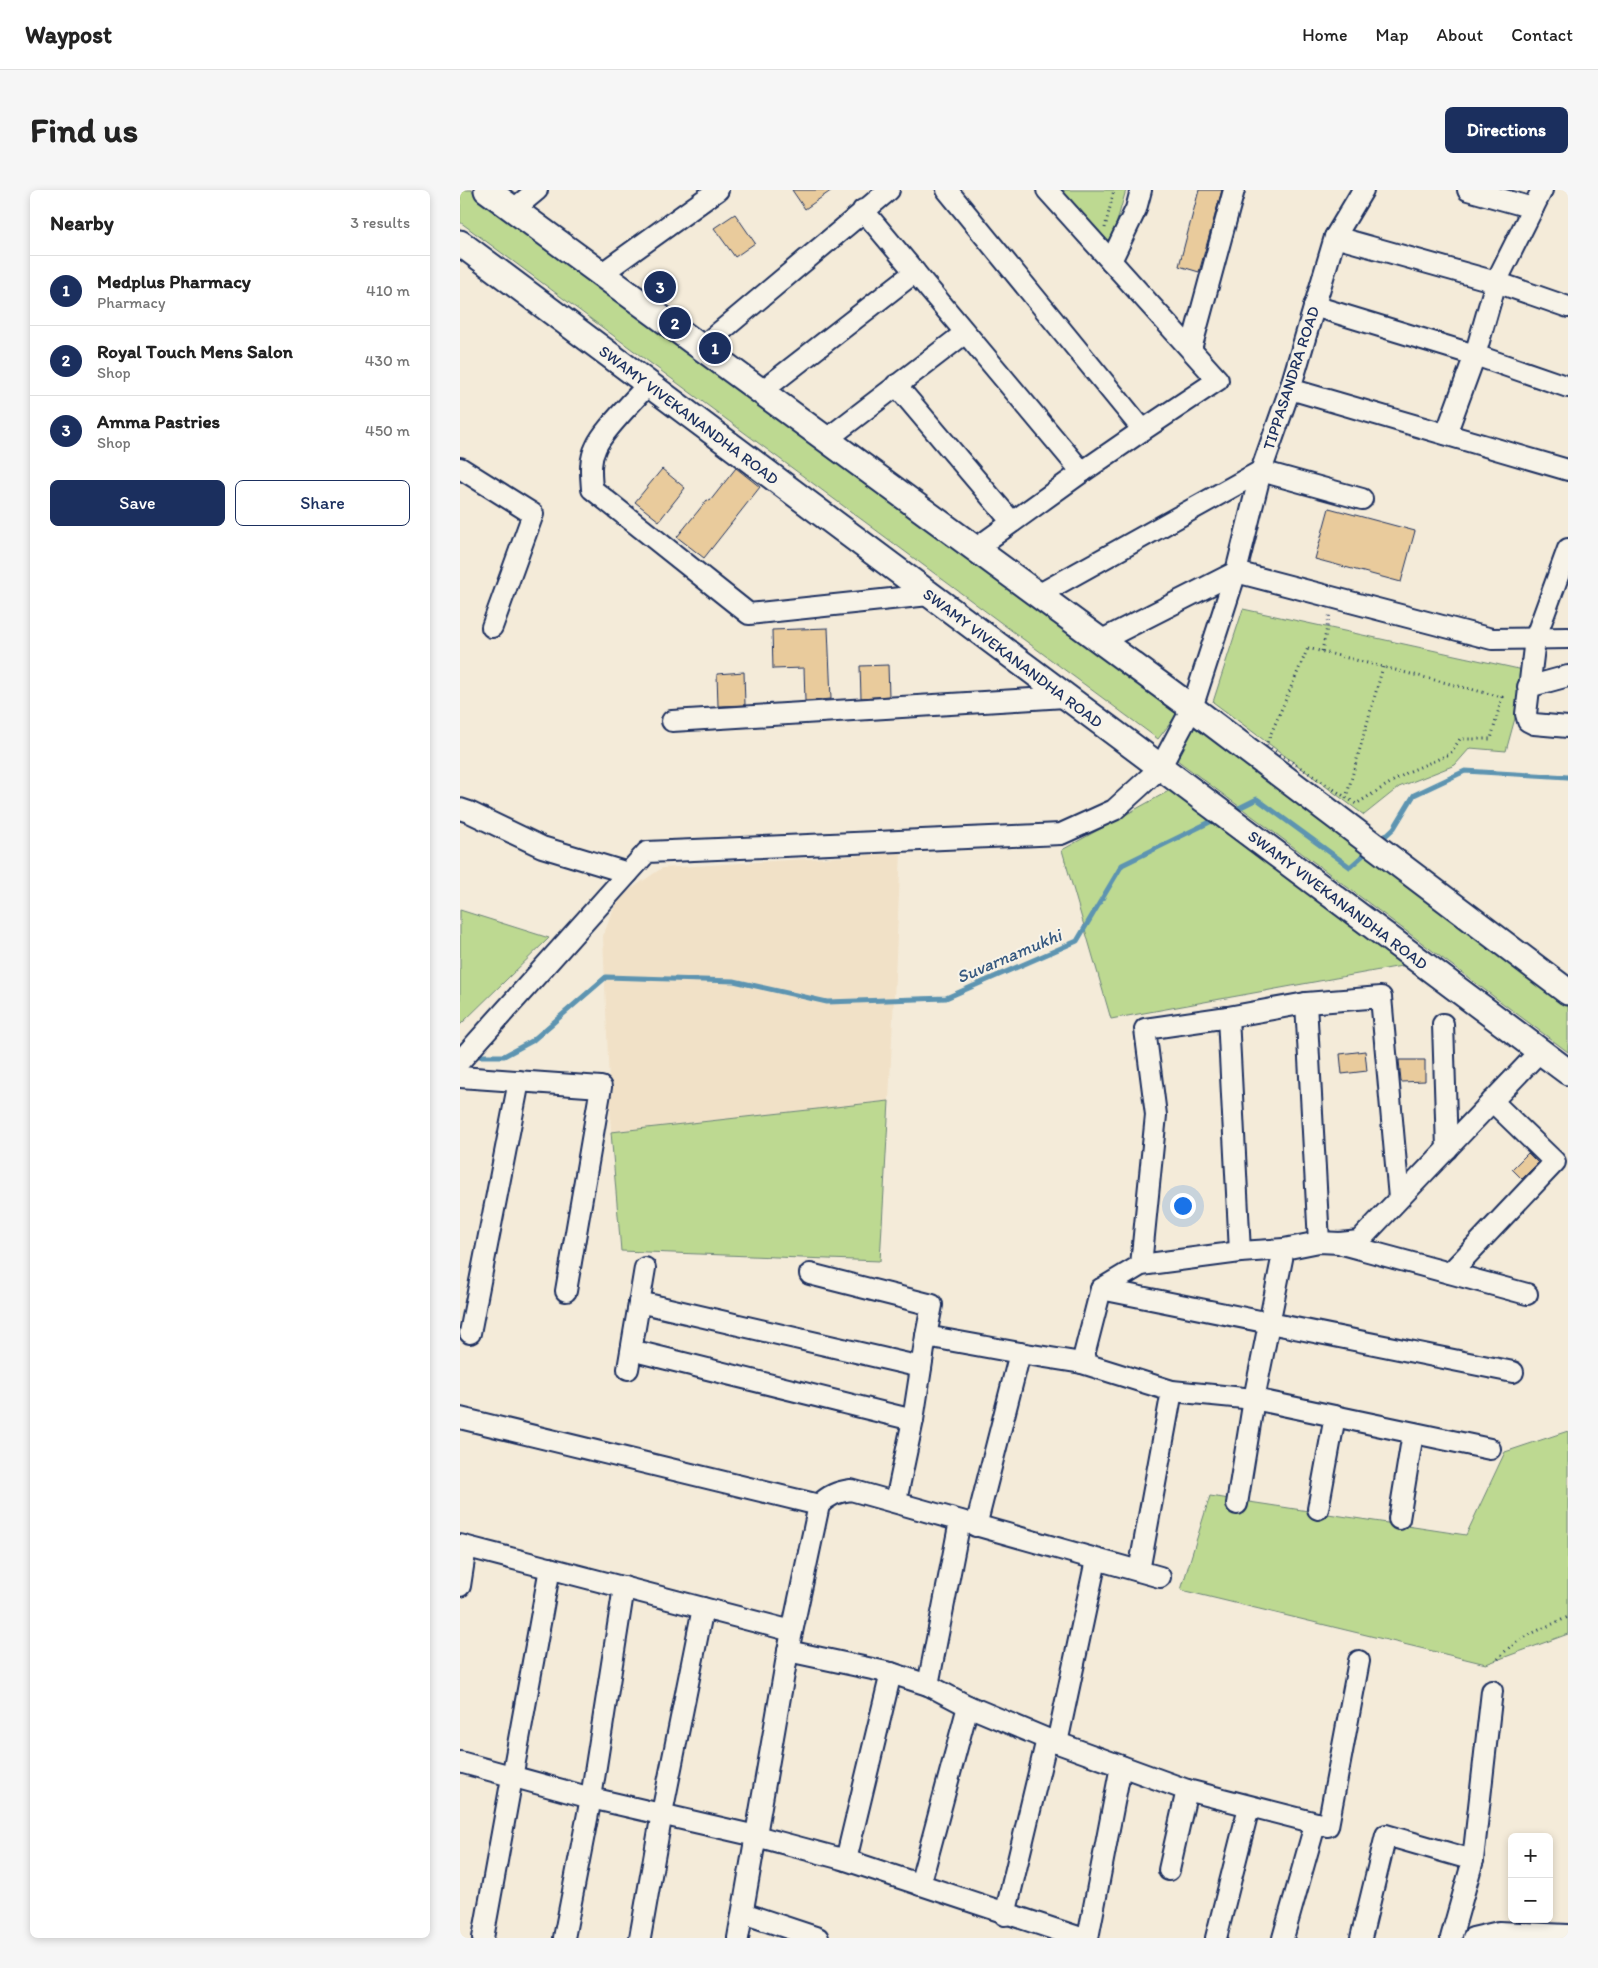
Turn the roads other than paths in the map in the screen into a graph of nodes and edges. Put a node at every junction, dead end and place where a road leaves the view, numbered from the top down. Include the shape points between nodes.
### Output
1 (487, 190) edge
2 (537, 190) edge
3 (718, 190) edge
4 (889, 190) edge
5 (947, 190) edge
6 (1047, 190) edge
7 (1141, 190) edge
8 (1234, 190) edge
9 (1363, 190) edge
10 (1468, 190) edge
11 (1542, 190) edge
12 (1533, 208) junction
13 (513, 210) junction
14 (863, 210) junction
15 (1335, 237) junction
16 (460, 243) edge
17 (1111, 261) junction
18 (915, 272) junction
19 (602, 274) junction
20 (1496, 282) junction
21 (1314, 306) junction
22 (1568, 307) edge
23 (965, 333) junction
24 (702, 347) junction
25 (1191, 349) junction
26 (1476, 355) junction
27 (648, 384) junction
28 (896, 386) junction
29 (1568, 388) edge
30 (1290, 389) junction
31 (762, 391) junction
32 (1143, 430) junction
33 (1446, 434) junction
34 (827, 439) junction
35 (460, 468) edge
36 (1568, 470) edge
37 (1261, 471) junction
38 (1082, 472) junction
39 (1362, 499) dead end
40 (1012, 522) junction
41 (975, 549) junction
42 (1568, 549) edge
43 (1236, 572) junction
44 (929, 595) junction
45 (1038, 595) junction
46 (492, 627) dead end
47 (1568, 638) edge
48 (1535, 639) junction
49 (1100, 641) junction
50 (1568, 676) edge
51 (1528, 687) junction
52 (1065, 697) junction
53 (1192, 708) junction
54 (672, 721) dead end
55 (1568, 726) edge
56 (1160, 768) junction
57 (460, 809) edge
58 (628, 873) junction
59 (1568, 992) edge
60 (1306, 1004) junction
61 (1228, 1017) junction
62 (1443, 1024) dead end
63 (1540, 1051) junction
64 (462, 1059) edge
65 (1568, 1072) edge
66 (460, 1077) edge
67 (519, 1081) junction
68 (1492, 1101) junction
69 (1447, 1149) junction
70 (1562, 1166) edge
71 (1399, 1198) junction
72 (1319, 1242) junction
73 (1340, 1243) junction
74 (1284, 1249) junction
75 (1240, 1252) junction
76 (1140, 1265) junction
77 (645, 1268) dead end
78 (1450, 1273) junction
79 (810, 1274) dead end
80 (1101, 1289) junction
81 (566, 1291) dead end
82 (1527, 1294) dead end
83 (639, 1302) junction
84 (1271, 1323) junction
85 (470, 1333) dead end
86 (926, 1336) junction
87 (643, 1353) dead end
88 (1020, 1353) junction
89 (1082, 1362) junction
90 (921, 1368) junction
91 (628, 1369) dead end
92 (1513, 1372) dead end
93 (1172, 1391) junction
94 (1254, 1399) junction
95 (1336, 1416) junction
96 (460, 1418) edge
97 (913, 1420) junction
98 (1413, 1433) junction
99 (1490, 1449) dead end
100 (896, 1501) junction
101 (1237, 1504) dead end
102 (819, 1505) junction
103 (1318, 1509) dead end
104 (1399, 1519) dead end
105 (968, 1524) junction
106 (463, 1546) edge
107 (1096, 1560) junction
108 (550, 1568) junction
109 (1139, 1571) junction
110 (1160, 1577) dead end
111 (460, 1586) edge
112 (624, 1587) junction
113 (703, 1608) junction
114 (792, 1631) junction
115 (788, 1651) junction
116 (1359, 1661) dead end
117 (891, 1673) junction
118 (928, 1685) junction
119 (1492, 1691) dead end
120 (968, 1706) junction
121 (1052, 1741) junction
122 (460, 1762) edge
123 (1121, 1766) junction
124 (513, 1776) junction
125 (1187, 1790) junction
126 (591, 1798) junction
127 (1249, 1807) junction
128 (662, 1813) junction
129 (1315, 1824) junction
130 (756, 1836) junction
131 (846, 1860) junction
132 (1474, 1860) junction
133 (1169, 1870) dead end
134 (920, 1886) junction
135 (742, 1912) junction
136 (1005, 1915) junction
137 (1056, 1935) edge
138 (1568, 1935) edge
139 (483, 1938) edge
140 (564, 1938) edge
141 (640, 1938) edge
142 (738, 1938) edge
143 (818, 1938) edge
144 (1080, 1938) edge
145 (1088, 1938) edge
146 (1216, 1938) edge
147 (1283, 1938) edge
148 (1361, 1938) edge
149 (1451, 1938) edge
150 (1473, 1938) edge

1 - 13 main road
2 - 13 street
3 - 19 street
4 - 14 street
5 - 32 street
6 - 17 street
7 - 17 street via 1136,209
8 - 25 street
9 - 15 street, TIPPASANDRA ROAD
10 - 12 street
11 - 12 street
12 - 20 street
13 - 19 main road
14 - 18 street
14 - 24 street
15 - 20 street
15 - 21 street, TIPPASANDRA ROAD
16 - 27 main road, SWAMY VIVEKANANDHA ROAD
17 - 25 street
18 - 23 street
18 - 31 street
19 - 24 main road
20 - 22 street
20 - 26 street
21 - 26 street
21 - 30 street, TIPPASANDRA ROAD
23 - 28 street
23 - 38 street
24 - 31 main road
25 - 32 street via 1218,380
26 - 29 street
26 - 33 street
27 - 44 main road, SWAMY VIVEKANANDHA ROAD
27 - 44 street via 595,448 590,468 592,489 749,614
28 - 34 street
28 - 40 street
30 - 33 street
30 - 37 street, TIPPASANDRA ROAD
31 - 34 main road
32 - 38 street
33 - 36 street
34 - 41 main road
35 - 46 street via 533,514
37 - 39 street
37 - 43 street, TIPPASANDRA ROAD
37 - 45 street
38 - 40 street
40 - 41 street
41 - 45 main road
42 - 48 street
43 - 48 street via 1492,639
43 - 49 street
43 - 53 street, TIPPASANDRA ROAD
44 - 52 main road, SWAMY VIVEKANANDHA ROAD
45 - 49 main road
47 - 48 street
48 - 51 street
49 - 53 main road
50 - 51 street
51 - 55 street via 1528,721
52 - 54 street
52 - 56 main road, SWAMY VIVEKANANDHA ROAD
53 - 56 street, TIPPASANDRA ROAD
53 - 59 main road
56 - 58 street, TIPPASANDRA ROAD via 1114,810 1061,834 647,852
56 - 63 main road, SWAMY VIVEKANANDHA ROAD
57 - 58 street via 542,847
58 - 64 street, TIPPASANDRA ROAD
60 - 61 street
60 - 71 street via 1381,997
60 - 72 street
61 - 75 street
61 - 76 street via 1145,1029 1156,1115
62 - 69 street
63 - 65 main road, SWAMY VIVEKANANDHA ROAD
63 - 68 street
66 - 67 street
67 - 81 street via 601,1087
67 - 85 street
68 - 69 street
68 - 70 street
69 - 71 street
70 - 78 street
71 - 73 street via 1359,1241
72 - 73 street
72 - 74 street
73 - 78 street
74 - 75 street
74 - 84 street
75 - 76 street
76 - 80 street
77 - 83 street
78 - 82 street
79 - 86 street via 932,1305
80 - 84 street
80 - 89 street
83 - 90 street
83 - 91 street
84 - 92 street
84 - 94 street
86 - 88 street
86 - 90 street
87 - 97 street
88 - 89 street
88 - 105 street
89 - 93 street
90 - 97 street
93 - 94 street
93 - 109 street
94 - 95 street
94 - 101 street
95 - 98 street
95 - 103 street
96 - 102 street
97 - 100 street
98 - 99 street
98 - 104 street
100 - 102 street via 851,1490 828,1496
100 - 105 street
102 - 114 street
105 - 107 street
105 - 118 street
106 - 108 street
106 - 111 street
107 - 109 street
107 - 121 street
108 - 112 street
108 - 124 street
109 - 110 street
112 - 113 street
112 - 126 street
113 - 114 street
113 - 128 street
114 - 115 street
115 - 117 street
115 - 130 street
116 - 129 street via 1328,1826
117 - 118 street
117 - 131 street
118 - 120 street
119 - 132 street
120 - 121 street
120 - 134 street
121 - 123 street
121 - 136 street
122 - 124 street
123 - 125 street
123 - 145 street
124 - 126 street
124 - 139 street
125 - 127 street
125 - 133 street
126 - 128 street
126 - 140 street
127 - 129 street
127 - 146 street
128 - 130 street
128 - 141 street
129 - 147 street
130 - 131 street
130 - 135 street
131 - 134 street
132 - 148 street via 1386,1835
132 - 149 street
134 - 136 street
135 - 142 street
135 - 143 street
136 - 137 street
137 - 144 street
138 - 150 street via 1499,1932

